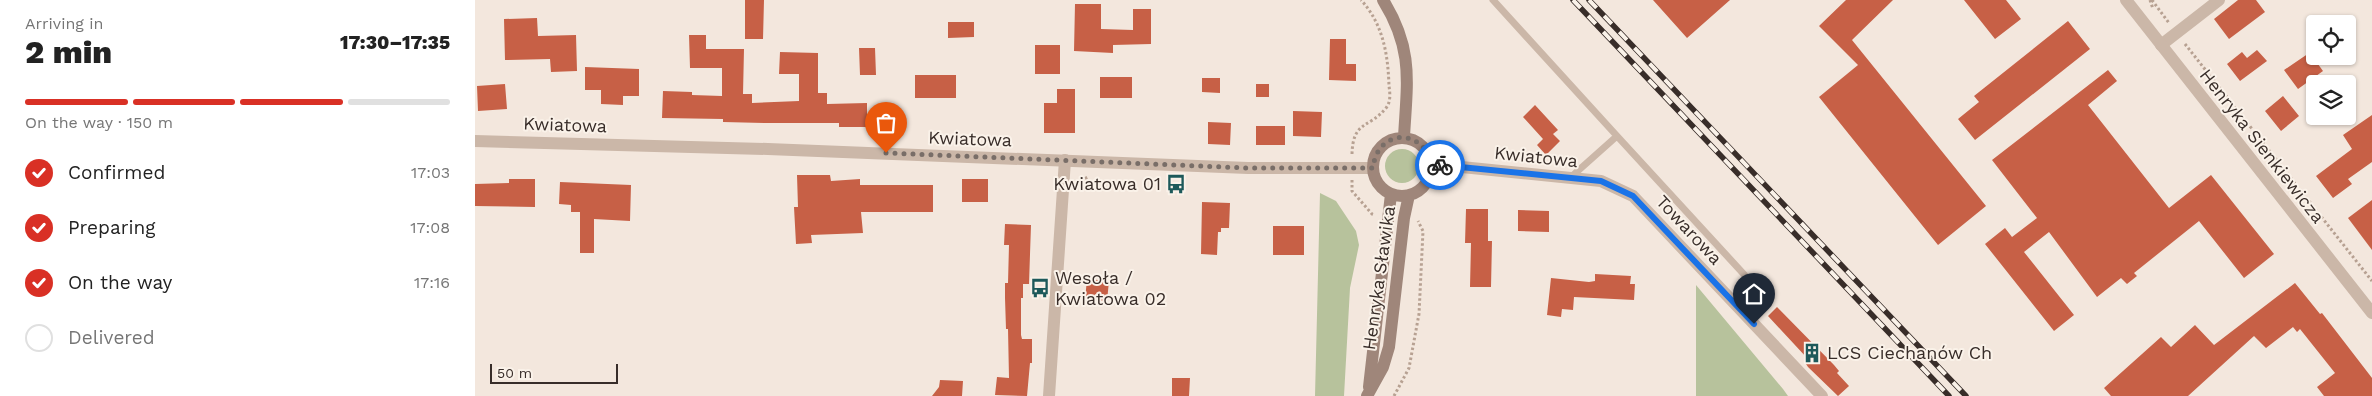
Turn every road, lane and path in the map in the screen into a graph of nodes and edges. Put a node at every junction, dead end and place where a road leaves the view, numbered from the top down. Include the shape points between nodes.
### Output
1 (1361, 0) edge
2 (1383, 0) edge
3 (1493, 0) edge
4 (2125, 0) edge
5 (2152, 0) edge
6 (2219, 0) edge
7 (2177, 33) junction
8 (2161, 45) junction
9 (1387, 52) dead end
10 (1617, 136) junction
11 (1403, 137) junction
12 (475, 140) edge
13 (1065, 160) junction
14 (1432, 164) junction
15 (1373, 168) junction
16 (1570, 178) junction
17 (1391, 194) junction
18 (1409, 195) junction
19 (1633, 196) joint
20 (1423, 232) dead end
21 (2372, 281) edge
22 (1762, 294) dead end
23 (2372, 313) edge
24 (1368, 394) edge
25 (1049, 396) edge
26 (1393, 396) edge
27 (1822, 396) edge

1 - 9 path via 1380,29
2 - 11 main road via 1405,47 1407,78
3 - 10 lane
4 - 8 street, Henryka Sienkiewicza
5 - 7 path
6 - 7 street
7 - 8 street
7 - 21 path
8 - 23 street, Henryka Sienkiewicza
10 - 16 lane
10 - 22 lane
11 - 14 main road via 1419,143
11 - 15 main road via 1387,141 1381,147 1376,153
12 - 13 street, Kwiatowa
13 - 15 street, Kwiatowa via 1248,168
13 - 25 street
14 - 16 street, Kwiatowa
14 - 18 main road via 1424,187
15 - 17 main road via 1379,185
16 - 19 street, Kwiatowa via 1601,181
17 - 18 main road
17 - 24 main road, Henryka Sławika
18 - 24 main road, Henryka Sławika via 1389,347 1383,367
19 - 27 street, Towarowa
20 - 26 path via 1419,314 1409,368

